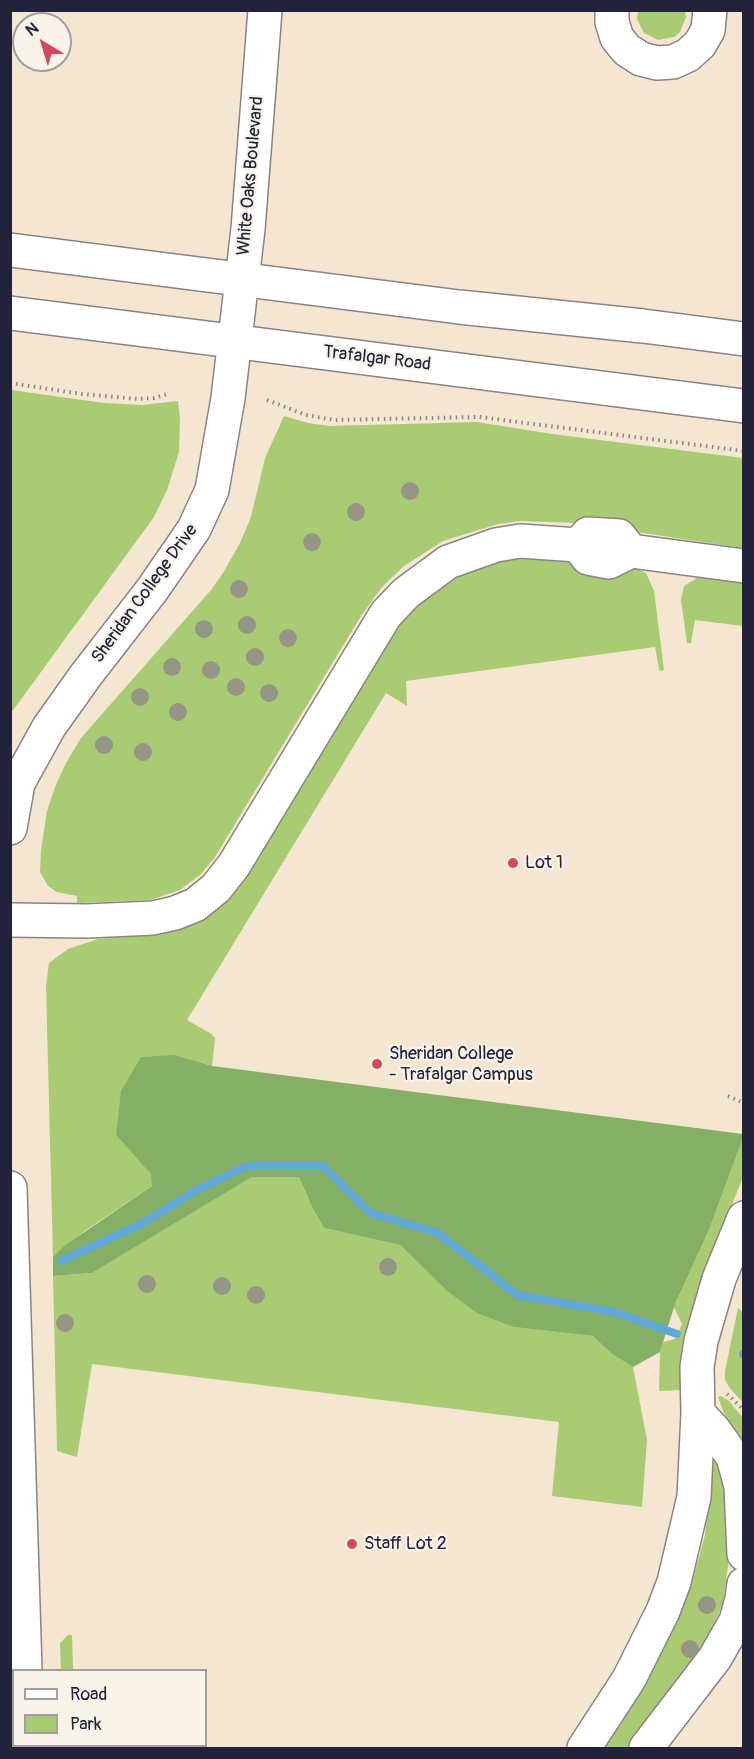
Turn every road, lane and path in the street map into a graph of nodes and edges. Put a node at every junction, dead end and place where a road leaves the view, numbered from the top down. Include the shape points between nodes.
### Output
1 (265, 10) edge
2 (612, 10) edge
3 (710, 10) edge
4 (10, 250) edge
5 (242, 279) junction
6 (10, 313) edge
7 (744, 339) edge
8 (234, 342) junction
9 (10, 383) edge
10 (170, 393) dead end
11 (267, 400) dead end
12 (744, 406) edge
13 (744, 451) edge
14 (744, 566) edge
15 (10, 828) edge
16 (10, 920) edge
17 (728, 1096) dead end
18 (744, 1103) edge
19 (10, 1188) edge
20 (744, 1218) edge
21 (725, 1392) dead end
22 (744, 1410) edge
23 (698, 1413) junction
24 (744, 1554) edge
25 (744, 1584) edge
26 (25, 1669) edge
27 (584, 1749) edge
28 (646, 1749) edge

1 - 5 main road, White Oaks Boulevard
2 - 3 main road via 617,38 627,50 657,63 673,62 700,44 708,30
4 - 5 main road
5 - 7 main road
5 - 8 main road, White Oaks Boulevard
6 - 8 main road, Trafalgar Road
8 - 12 main road, Trafalgar Road
8 - 15 main road, Sheridan College Drive via 212,489 194,529 49,727 18,783
9 - 10 path via 138,399
11 - 13 path via 306,415 334,420 479,417
14 - 16 main road via 631,551 609,562 588,558 578,545 520,542 496,545 447,562 406,593 386,614 234,865 216,888 195,905 153,918
17 - 18 path
19 - 26 main road
20 - 23 main road via 719,1279 702,1341 697,1367
21 - 22 path
23 - 24 main road via 733,1457 741,1486
23 - 27 main road via 694,1497 675,1582 629,1679
25 - 28 main road via 736,1621 715,1658

